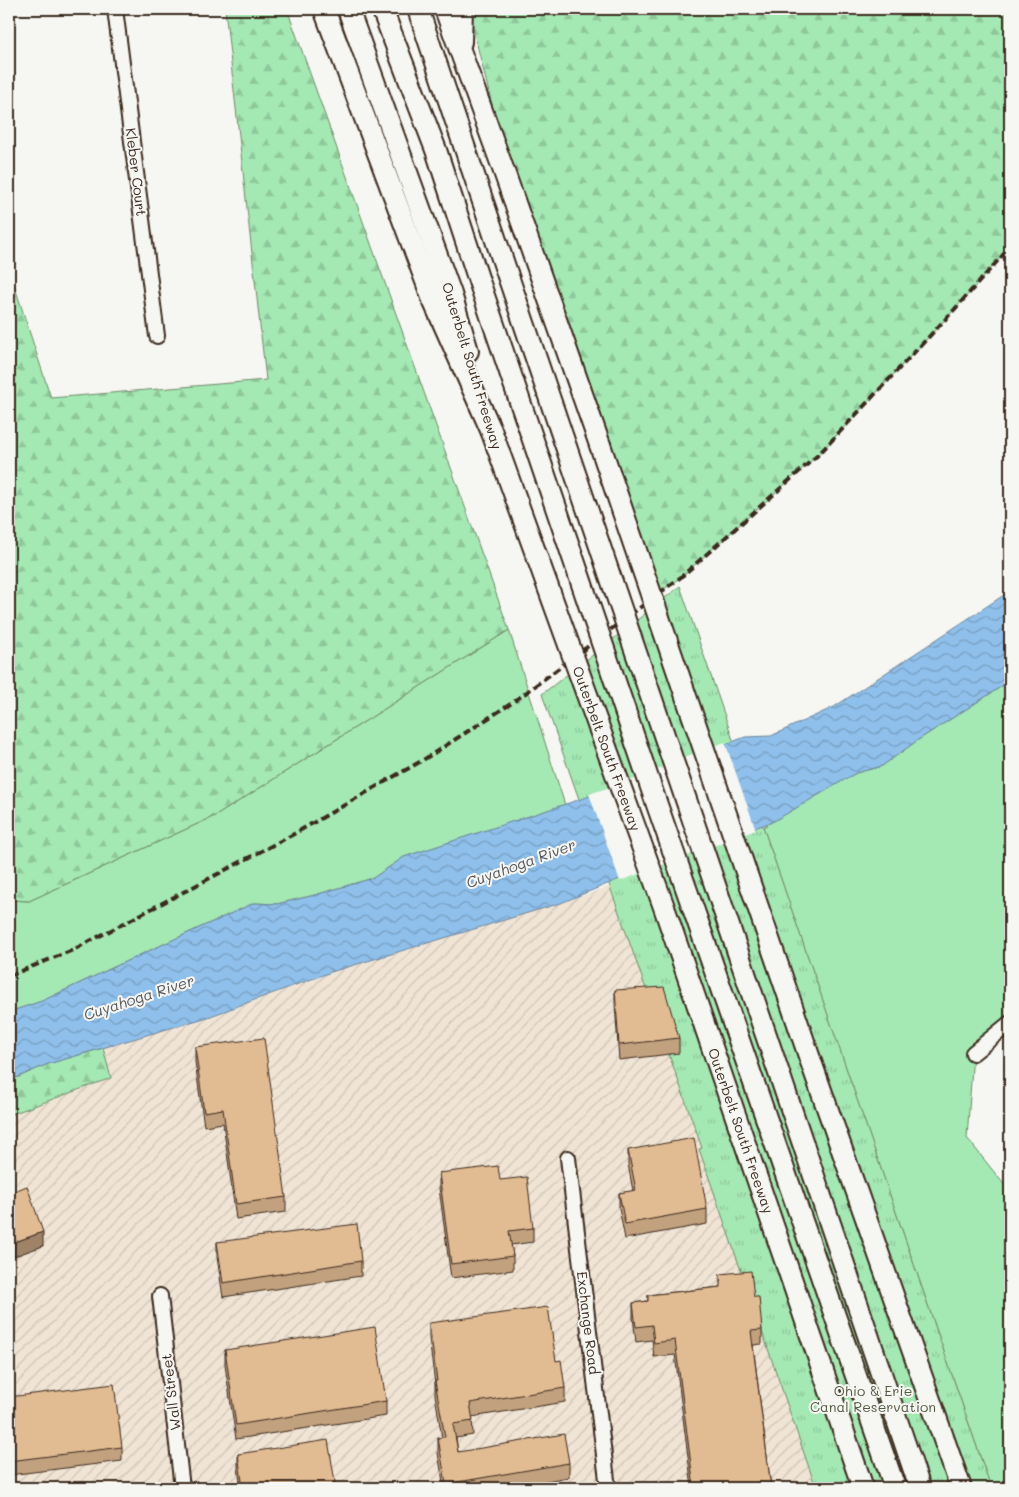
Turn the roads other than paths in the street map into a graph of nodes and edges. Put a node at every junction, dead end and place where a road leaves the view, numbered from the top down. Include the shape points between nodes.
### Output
1 (115, 9) edge
2 (324, 9) edge
3 (348, 9) edge
4 (382, 9) edge
5 (418, 9) edge
6 (445, 9) edge
7 (462, 9) edge
8 (460, 54) junction
9 (442, 297) junction
10 (157, 336) dead end
11 (1010, 1023) edge
12 (973, 1053) dead end
13 (568, 1158) dead end
14 (160, 1296) dead end
15 (182, 1488) edge
16 (608, 1488) edge
17 (864, 1488) edge
18 (895, 1488) edge
19 (920, 1488) edge
20 (961, 1488) edge

1 - 10 street, Kleber Court
2 - 9 highway
3 - 9 highway, Outerbelt South Freeway
4 - 18 highway, bridge via 436,150 655,799
5 - 19 highway, bridge
6 - 8 highway
7 - 8 highway
8 - 20 highway, bridge via 598,440
9 - 17 highway, Outerbelt South Freeway, bridge via 670,925
11 - 12 street
13 - 16 street, Exchange Road
14 - 15 street, Wall Street

